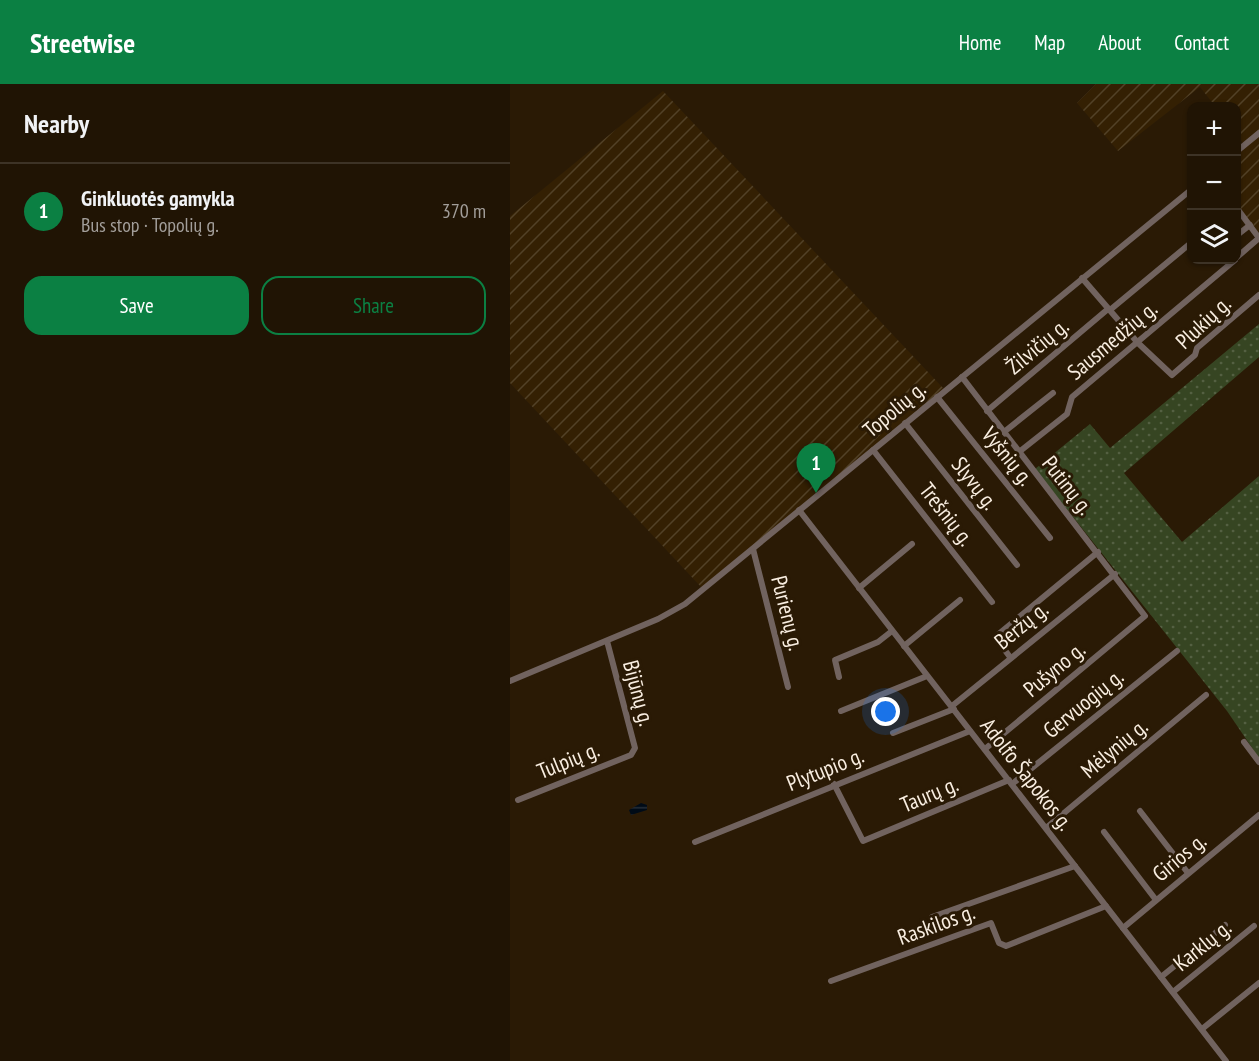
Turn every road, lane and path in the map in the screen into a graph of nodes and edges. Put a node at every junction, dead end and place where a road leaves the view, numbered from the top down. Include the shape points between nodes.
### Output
1 (1259, 133) edge
2 (1241, 148) edge
3 (1187, 192) edge
4 (1238, 210) edge
5 (1250, 225) junction
6 (1241, 232) edge
7 (1259, 238) edge
8 (1187, 245) edge
9 (1241, 254) edge
10 (1230, 264) edge
11 (1082, 278) junction
12 (1259, 295) edge
13 (1109, 310) junction
14 (1138, 343) junction
15 (962, 377) junction
16 (1053, 393) dead end
17 (937, 397) junction
18 (987, 411) junction
19 (905, 423) junction
20 (1004, 432) junction
21 (873, 450) junction
22 (1019, 452) junction
23 (799, 510) junction
24 (1050, 538) dead end
25 (912, 544) dead end
26 (753, 549) junction
27 (1098, 552) junction
28 (1017, 565) dead end
29 (1115, 574) junction
30 (859, 588) junction
31 (960, 600) dead end
32 (992, 602) dead end
33 (1145, 616) joint
34 (892, 631) junction
35 (607, 641) junction
36 (904, 646) junction
37 (1177, 651) dead end
38 (1010, 657) junction
39 (927, 676) junction
40 (839, 677) dead end
41 (510, 681) edge
42 (788, 687) dead end
43 (1206, 695) dead end
44 (953, 708) junction
45 (841, 711) dead end
46 (970, 731) junction
47 (893, 733) dead end
48 (1244, 742) dead end
49 (985, 749) junction
50 (631, 755) joint
51 (1259, 762) edge
52 (1010, 782) junction
53 (834, 784) junction
54 (518, 800) dead end
55 (1140, 811) dead end
56 (1259, 815) edge
57 (1046, 828) junction
58 (1104, 832) dead end
59 (695, 842) dead end
60 (1075, 866) junction
61 (1188, 873) junction
62 (1156, 900) junction
63 (1106, 906) junction
64 (932, 917) dead end
65 (1225, 925) dead end
66 (1254, 926) dead end
67 (1123, 927) junction
68 (1161, 977) junction
69 (831, 981) dead end
70 (1259, 983) edge
71 (1173, 992) junction
72 (1202, 1029) junction
73 (1226, 1061) edge

1 - 2 street
3 - 11 street, Topolių g.
4 - 5 street
5 - 6 street
5 - 7 street
7 - 9 street, Sausmedžių g.
8 - 13 street, Žilvičių g.
10 - 14 street, Sausmedžių g.
11 - 13 street
11 - 15 street, Topolių g.
12 - 14 street, Plukių g. via 1172,375
13 - 14 street
13 - 18 street, Žilvičių g.
14 - 22 street, Sausmedžių g. via 1072,398 1067,414
15 - 17 street, Topolių g.
15 - 18 street, Putinų g.
16 - 20 street
17 - 19 street, Topolių g.
17 - 24 street, Vyšnių g.
18 - 20 street, Putinų g.
19 - 21 street, Topolių g.
19 - 28 street, Slyvų g.
20 - 22 street, Putinų g.
21 - 23 street, Topolių g.
21 - 32 street, Trešnių g.
22 - 27 street, Putinų g.
23 - 26 street, Topolių g.
23 - 30 street, Adolfo Šapokos g.
25 - 30 street
26 - 35 street, Topolių g. via 680,608
26 - 42 street, Purienų g.
27 - 29 street, Putinų g.
27 - 38 street via 995,638
29 - 33 street, Putinų g.
29 - 38 street, Beržų g.
30 - 34 street, Adolfo Šapokos g.
31 - 36 street
33 - 49 street, Pušyno g.
34 - 36 street, Adolfo Šapokos g.
34 - 40 street via 878,642 835,660
35 - 41 street, Topolių g.
35 - 50 street, Bijūnų g. via 635,748
36 - 39 street, Adolfo Šapokos g.
37 - 52 street, Gervuogių g.
38 - 44 street, Beržų g.
39 - 44 street, Adolfo Šapokos g.
39 - 45 street
43 - 57 street, Mėlynių g.
44 - 46 street, Adolfo Šapokos g.
44 - 47 street, Beržų g.
46 - 49 street, Adolfo Šapokos g.
46 - 53 street, Plytupio g.
48 - 51 street
49 - 52 street, Adolfo Šapokos g.
50 - 54 street, Tulpių g.
52 - 53 street, Taurų g. via 863,841
52 - 57 street, Adolfo Šapokos g.
53 - 59 street, Plytupio g.
55 - 61 street
56 - 61 street, Girios g.
57 - 60 street, Adolfo Šapokos g.
58 - 62 street
60 - 63 street, Adolfo Šapokos g.
60 - 64 street
61 - 62 street, Girios g.
62 - 67 street, Girios g.
63 - 67 street, Adolfo Šapokos g.
63 - 69 street, Raskilos g. via 1006,946 999,943 991,923
65 - 68 street
66 - 71 street, Karklų g.
67 - 68 street, Adolfo Šapokos g.
68 - 71 street, Adolfo Šapokos g.
70 - 72 street
71 - 72 street, Adolfo Šapokos g.
72 - 73 street, Adolfo Šapokos g.

